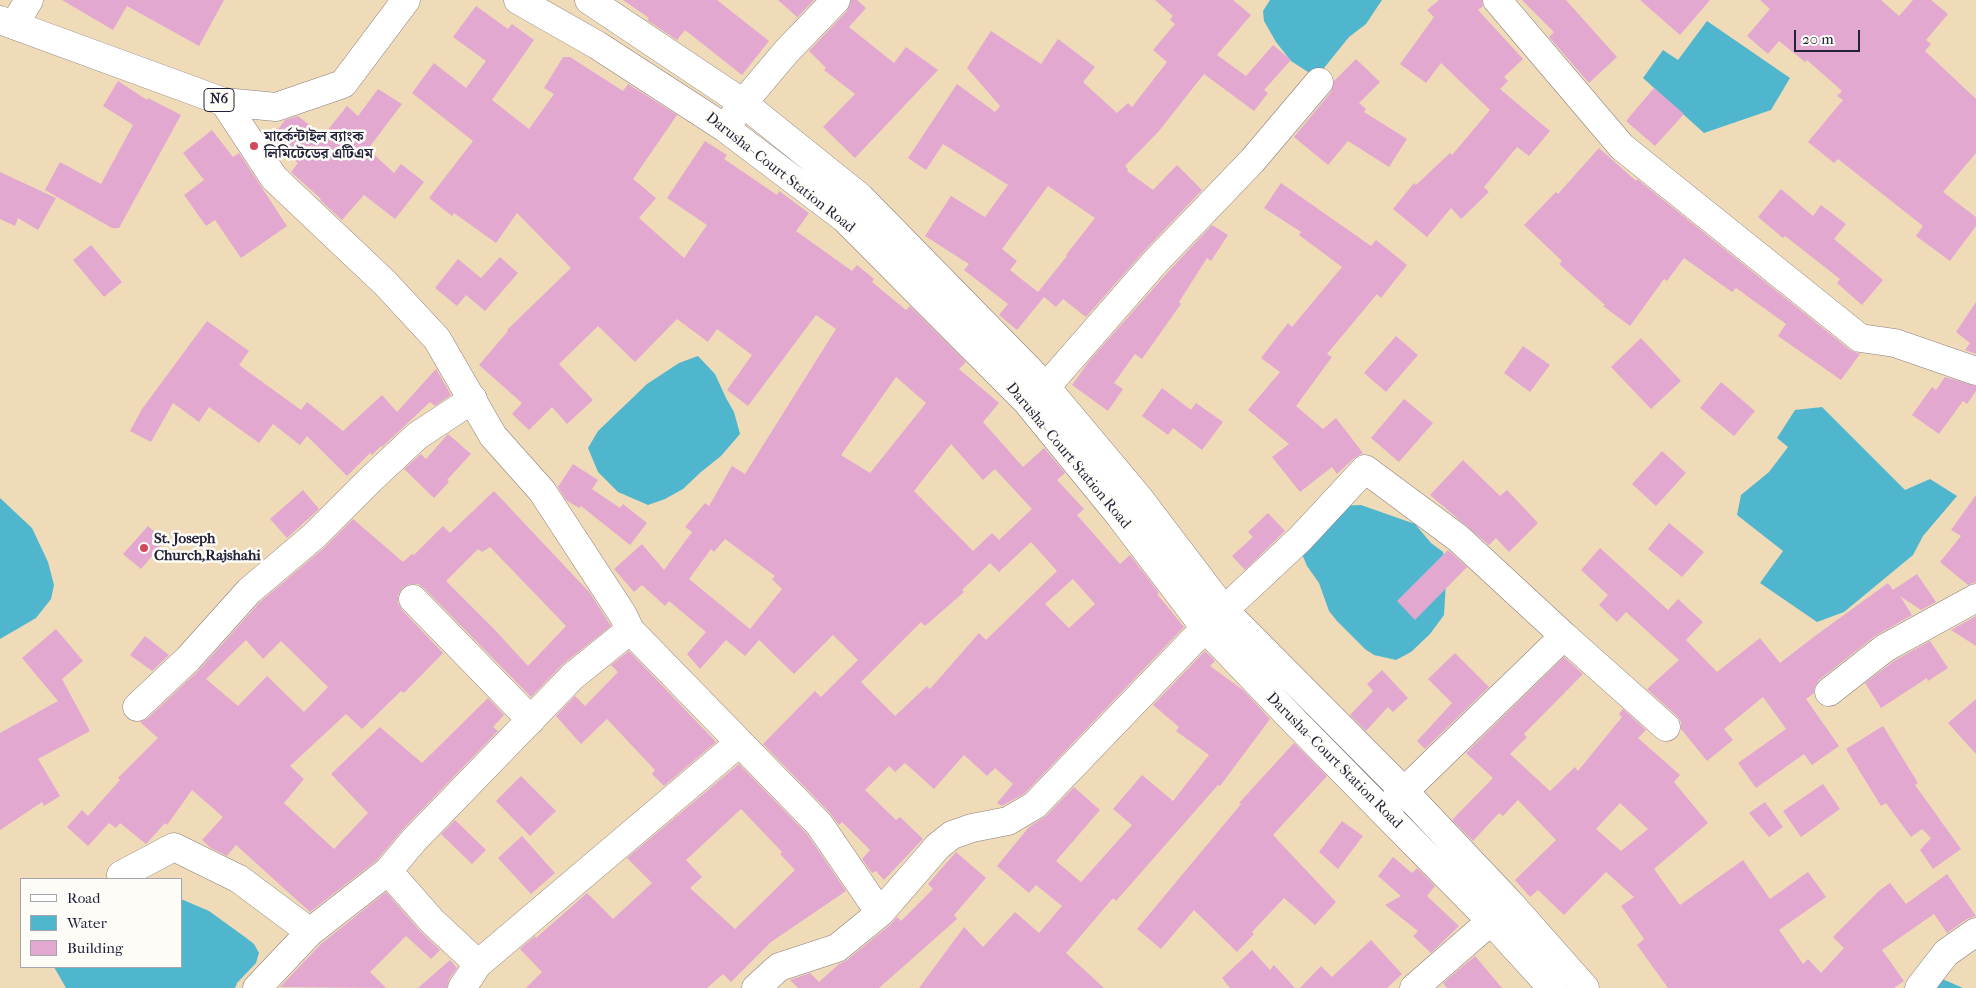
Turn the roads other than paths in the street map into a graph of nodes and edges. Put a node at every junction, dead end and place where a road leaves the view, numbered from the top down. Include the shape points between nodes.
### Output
1 (29, 0) edge
2 (406, 0) edge
3 (518, 0) edge
4 (589, 0) edge
5 (836, 0) edge
6 (1497, 0) edge
7 (7, 22) edge
8 (1319, 82) dead end
9 (224, 102) junction
10 (743, 102) junction
11 (725, 128) junction
12 (1976, 371) edge
13 (1036, 394) junction
14 (472, 399) junction
15 (1976, 598) edge
16 (413, 599) dead end
17 (1214, 619) junction
18 (630, 630) junction
19 (1564, 636) junction
20 (1830, 692) dead end
21 (137, 707) dead end
22 (531, 720) junction
23 (1666, 727) dead end
24 (739, 743) junction
25 (1404, 791) junction
26 (1384, 812) junction
27 (388, 871) junction
28 (121, 875) dead end
29 (1500, 912) junction
30 (880, 913) junction
31 (310, 932) junction
32 (1976, 932) edge
33 (478, 964) junction
34 (258, 988) edge
35 (462, 988) edge
36 (756, 988) edge
37 (1414, 988) edge
38 (1552, 988) edge
39 (1585, 988) edge
40 (1920, 988) edge

1 - 7 main road
2 - 9 main road, N6 via 343,84 276,107
3 - 11 main road, Darusha- Court Station Road via 597,45
4 - 10 main road, Darusha- Court Station Road
5 - 10 main road
6 - 12 main road via 1622,147 1860,338 1895,343
7 - 9 main road, N6
8 - 13 main road via 1252,161
9 - 14 main road via 274,178 385,283 437,339
10 - 11 main road
10 - 13 main road, Darusha- Court Station Road via 860,197
11 - 13 main road, Darusha- Court Station Road via 844,218
13 - 17 main road, Darusha- Court Station Road via 1120,516
14 - 18 main road via 493,436 542,491
14 - 21 main road via 417,436 314,536 249,591 188,659
15 - 20 main road via 1884,648
16 - 22 main road
17 - 19 main road via 1300,539 1365,469 1458,538
17 - 25 main road, Darusha- Court Station Road
17 - 26 main road, Darusha- Court Station Road via 1296,723
17 - 30 main road via 1035,805 1008,820 952,835 938,846
18 - 22 main road via 573,676
18 - 24 main road
19 - 23 main road
19 - 25 main road
22 - 27 main road
24 - 30 main road via 819,824
24 - 33 main road
25 - 26 main road
25 - 29 main road, Darusha- Court Station Road
26 - 29 main road, Darusha- Court Station Road
27 - 31 main road
27 - 33 main road via 432,922
28 - 31 main road via 174,847 239,879
29 - 37 main road
29 - 38 main road, Darusha- Court Station Road
29 - 39 main road, Darusha- Court Station Road
30 - 36 main road via 836,948 779,966
31 - 34 main road
32 - 40 main road via 1946,953
33 - 35 main road

